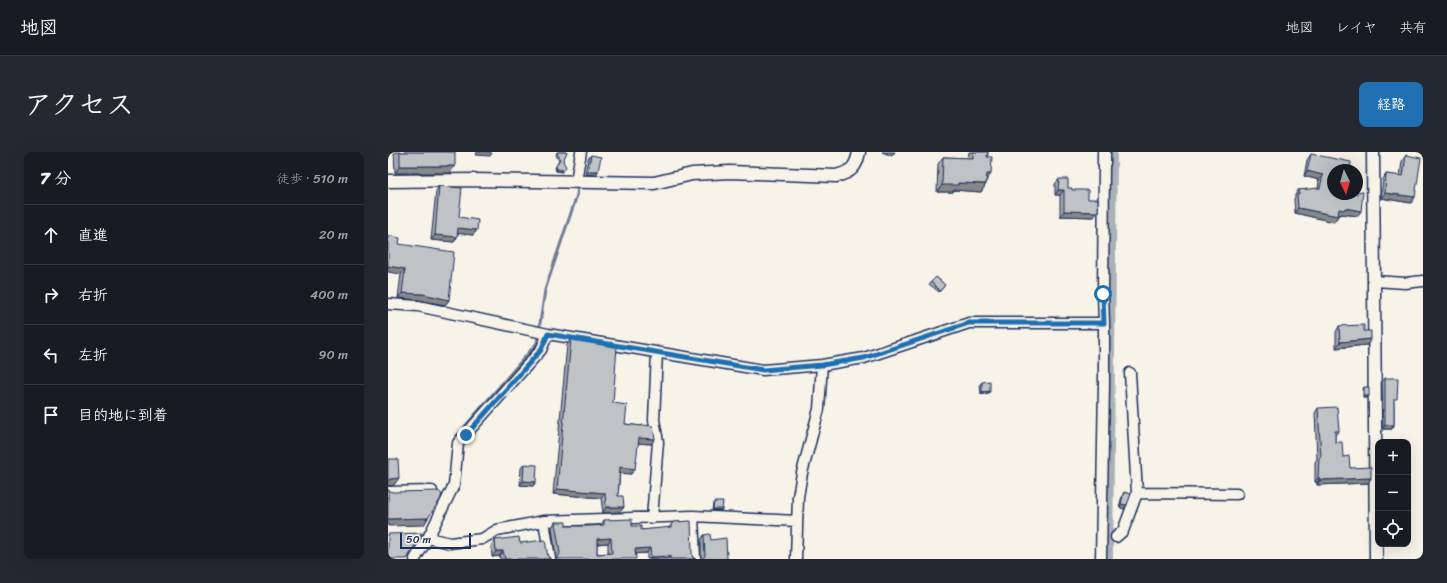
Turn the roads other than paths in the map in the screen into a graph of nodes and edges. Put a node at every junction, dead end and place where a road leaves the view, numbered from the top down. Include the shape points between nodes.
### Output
1 (581, 152) edge
2 (858, 152) edge
3 (1373, 152) edge
4 (1104, 158) edge
5 (388, 181) edge
6 (576, 181) junction
7 (1375, 281) junction
8 (1423, 281) edge
9 (388, 304) edge
10 (1104, 323) junction
11 (548, 334) junction
12 (657, 352) junction
13 (822, 365) junction
14 (1130, 373) dead end
15 (388, 492) edge
16 (1137, 493) junction
17 (1237, 494) dead end
18 (447, 500) junction
19 (693, 516) junction
20 (652, 518) junction
21 (544, 521) junction
22 (797, 521) junction
23 (1116, 537) dead end
24 (428, 538) junction
25 (415, 559) edge
26 (550, 559) edge
27 (695, 559) edge
28 (796, 559) edge
29 (1101, 559) edge
30 (1376, 559) edge

1 - 6 street
2 - 6 street via 853,168 836,176 730,172 692,174 654,183
3 - 7 street
4 - 10 street
5 - 6 street
7 - 8 street
7 - 30 street
9 - 11 street via 418,306
10 - 13 street via 969,323 864,358
10 - 29 street
11 - 12 street
11 - 18 street via 541,350 458,443 454,485
12 - 13 street via 763,370
12 - 20 street via 654,420 658,442
13 - 22 street via 819,409 802,473
14 - 16 street
15 - 18 street via 435,491
16 - 17 street
16 - 23 street via 1123,530
18 - 24 street
19 - 20 street
19 - 22 street
19 - 27 street
20 - 21 street
21 - 24 street via 497,530 482,539 450,542
21 - 26 street
22 - 28 street
24 - 25 street

